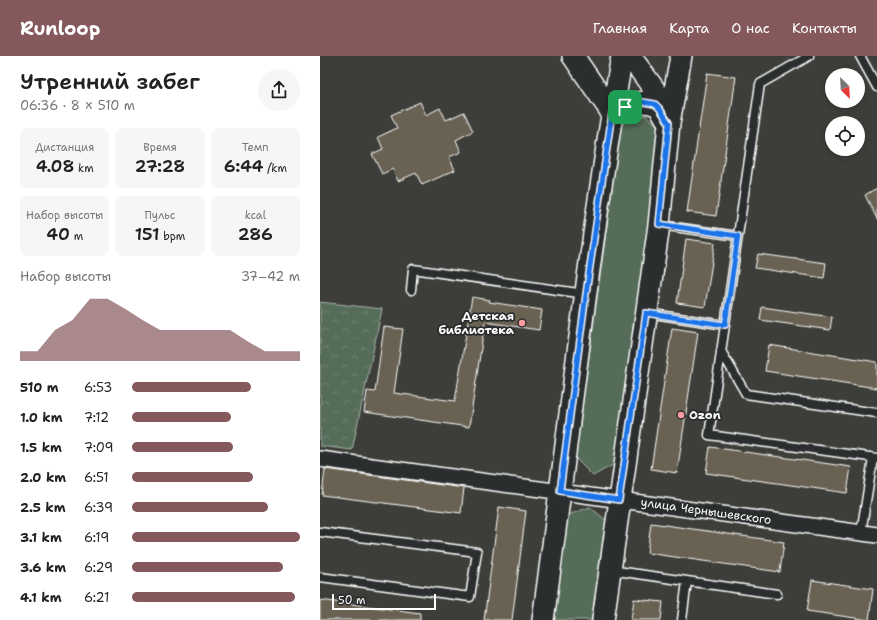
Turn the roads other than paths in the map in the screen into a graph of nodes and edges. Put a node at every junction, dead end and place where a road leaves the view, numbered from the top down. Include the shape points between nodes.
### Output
1 (573, 56) edge
2 (622, 56) edge
3 (630, 56) edge
4 (681, 56) edge
5 (809, 56) edge
6 (860, 56) edge
7 (877, 87) edge
8 (612, 113) junction
9 (669, 123) junction
10 (659, 224) junction
11 (738, 236) junction
12 (410, 290) dead end
13 (586, 294) junction
14 (646, 313) junction
15 (725, 325) junction
16 (721, 351) junction
17 (877, 413) edge
18 (875, 458) edge
19 (320, 459) edge
20 (560, 491) junction
21 (619, 500) junction
22 (320, 532) edge
23 (861, 533) junction
24 (877, 535) edge
25 (610, 570) junction
26 (320, 577) edge
27 (687, 582) junction
28 (777, 594) dead end
29 (543, 620) edge
30 (603, 620) edge
31 (682, 620) edge

1 - 8 main road
2 - 8 main road
3 - 9 main road via 654,89
4 - 9 main road
5 - 11 lane via 760,84
6 - 7 lane
8 - 9 main road via 634,103 655,104
8 - 13 main road
9 - 10 main road
10 - 11 lane
10 - 14 main road
11 - 15 lane
12 - 13 lane via 413,269
13 - 20 main road
14 - 15 lane
14 - 21 main road
15 - 16 lane
16 - 17 lane via 746,394
16 - 18 lane via 709,435
18 - 23 lane
19 - 20 street, улица Чернышевского
20 - 21 street, улица Чернышевского
20 - 29 main road
21 - 23 street, улица Чернышевского
21 - 25 main road
22 - 26 lane via 478,552 470,597
23 - 24 street, улица Чернышевского
25 - 27 lane
25 - 30 main road
27 - 28 lane
27 - 31 lane

